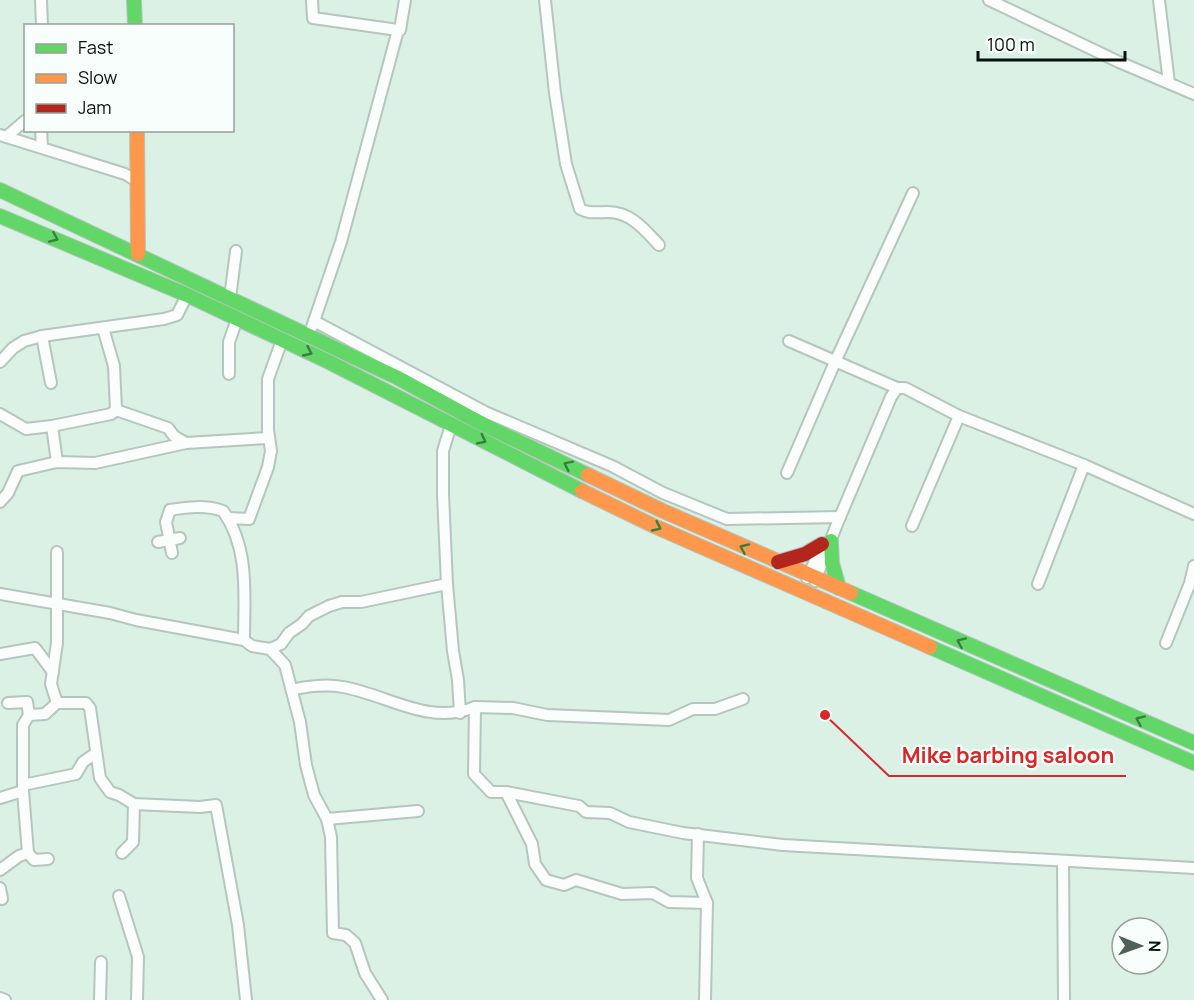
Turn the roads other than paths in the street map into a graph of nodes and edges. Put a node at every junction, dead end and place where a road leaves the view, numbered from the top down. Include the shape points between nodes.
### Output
1 (41, 0) edge
2 (134, 0) edge
3 (312, 0) edge
4 (405, 0) edge
5 (544, 0) edge
6 (989, 0) edge
7 (1159, 0) edge
8 (42, 24) edge
9 (135, 24) edge
10 (398, 30) junction
11 (1169, 83) junction
12 (1194, 94) edge
13 (24, 121) edge
14 (41, 132) edge
15 (136, 132) edge
16 (3, 136) edge
17 (42, 147) junction
18 (137, 181) junction
19 (0, 190) edge
20 (913, 193) dead end
21 (0, 216) edge
22 (659, 245) dead end
23 (236, 251) dead end
24 (138, 254) junction
25 (187, 295) junction
26 (230, 298) junction
27 (237, 319) junction
28 (314, 321) junction
29 (103, 328) junction
30 (309, 335) junction
31 (42, 336) junction
32 (282, 340) junction
33 (789, 341) dead end
34 (0, 362) edge
35 (835, 362) junction
36 (229, 374) dead end
37 (51, 383) dead end
38 (897, 388) junction
39 (116, 410) junction
40 (0, 414) edge
41 (959, 416) junction
42 (451, 425) junction
43 (52, 426) junction
44 (268, 438) junction
45 (186, 443) junction
46 (57, 462) junction
47 (1084, 465) junction
48 (787, 473) dead end
49 (0, 502) edge
50 (1194, 513) edge
51 (228, 518) junction
52 (839, 520) junction
53 (912, 526) dead end
54 (176, 539) junction
55 (158, 542) dead end
56 (827, 543) junction
57 (57, 552) dead end
58 (172, 553) dead end
59 (778, 562) junction
60 (1194, 566) edge
61 (812, 577) junction
62 (447, 584) junction
63 (1038, 584) dead end
64 (839, 588) junction
65 (806, 592) junction
66 (0, 594) edge
67 (58, 603) junction
68 (244, 640) junction
69 (1166, 643) dead end
70 (270, 649) junction
71 (0, 654) edge
72 (53, 672) junction
73 (292, 690) junction
74 (743, 699) dead end
75 (8, 703) dead end
76 (57, 703) junction
77 (475, 707) junction
78 (460, 713) junction
79 (29, 715) junction
80 (1194, 743) edge
81 (96, 753) junction
82 (1194, 763) edge
83 (23, 788) junction
84 (506, 792) junction
85 (0, 798) edge
86 (134, 804) junction
87 (418, 811) dead end
88 (327, 819) junction
89 (698, 834) junction
90 (28, 853) junction
91 (122, 853) dead end
92 (48, 859) dead end
93 (1063, 861) junction
94 (1194, 868) edge
95 (0, 870) edge
96 (119, 896) dead end
97 (707, 903) junction
98 (101, 962) dead end
99 (0, 998) edge
100 (5, 1000) edge
101 (100, 1000) edge
102 (137, 1000) edge
103 (246, 1000) edge
104 (382, 1000) edge
105 (705, 1000) edge
106 (1064, 1000) edge

1 - 8 street
2 - 9 main road
3 - 10 street via 313,18
4 - 10 street
5 - 22 street via 566,164 580,209 586,213 615,212 626,216
6 - 11 street
7 - 11 street
10 - 28 street via 341,242
11 - 12 street
13 - 16 street
14 - 17 street
15 - 18 main road
16 - 17 street
17 - 18 street
18 - 24 main road
19 - 24 main road
20 - 35 street
21 -> 25 main road
23 - 26 street
24 - 26 main road
25 - 27 main road
25 - 29 street via 177,315
26 - 30 main road
27 - 32 main road
27 - 36 street via 229,342
28 - 30 street
28 - 52 street via 485,412 727,519
29 - 31 street
29 - 39 street via 114,366
59 -> 30 main road via 486,426
31 - 34 street via 24,341
31 - 37 street
32 -> 42 main road
32 - 44 street via 268,379
33 - 35 street
35 - 38 street
35 - 48 street
38 - 41 street via 905,388
38 - 52 street
39 - 43 street
39 - 45 street via 168,428
40 - 43 street via 26,429
41 - 47 street
41 - 53 street
42 - 62 street via 442,468
42 -> 65 main road via 654,526
43 - 46 street
44 - 45 street
44 - 51 street via 268,467 249,519
45 - 46 street via 96,463
46 - 49 street via 18,471
47 - 50 street
47 - 63 street
51 - 54 street via 214,508 170,510 166,522
51 - 68 street via 242,551
52 - 56 street
54 - 55 street
54 - 58 street
56 - 59 main road
56 - 61 street
56 - 64 main road
57 - 67 street
59 - 61 main road
60 - 69 street
61 - 64 main road
61 - 65 street
62 - 70 street via 329,606 309,616 281,644
62 - 78 street
80 -> 64 main road
65 - 82 main road
66 - 67 street
67 - 68 street
67 - 72 street
68 - 70 street via 252,646
70 - 73 street via 285,665
71 - 72 street via 35,648
72 - 76 street via 51,684
73 - 78 street via 340,686 435,714
73 - 88 street via 314,795
74 - 77 street via 715,709 693,709 669,720 547,715 513,708
75 - 79 street via 27,702
76 - 79 street via 45,714
76 - 81 street via 86,704 90,708
77 - 78 street
77 - 84 street via 474,774 491,792
79 - 83 street via 23,725
81 - 83 street via 83,762 76,774
81 - 86 street via 100,778 110,792
83 - 85 street
83 - 90 street
84 - 89 street via 579,806 586,812 610,813 629,822
84 - 97 street via 532,844 535,864 546,880 564,885 576,880 622,894 653,893 669,902
86 - 91 street via 133,842
86 - 103 street via 216,805 238,925
87 - 88 street
88 - 104 street via 333,933 346,935 355,943 365,973
89 - 93 street via 783,845
89 - 97 street via 697,878
90 - 92 street via 34,860
90 - 95 street
93 - 94 street
93 - 106 street
96 - 102 street via 138,957
97 - 105 street
98 - 101 street
99 - 100 street

